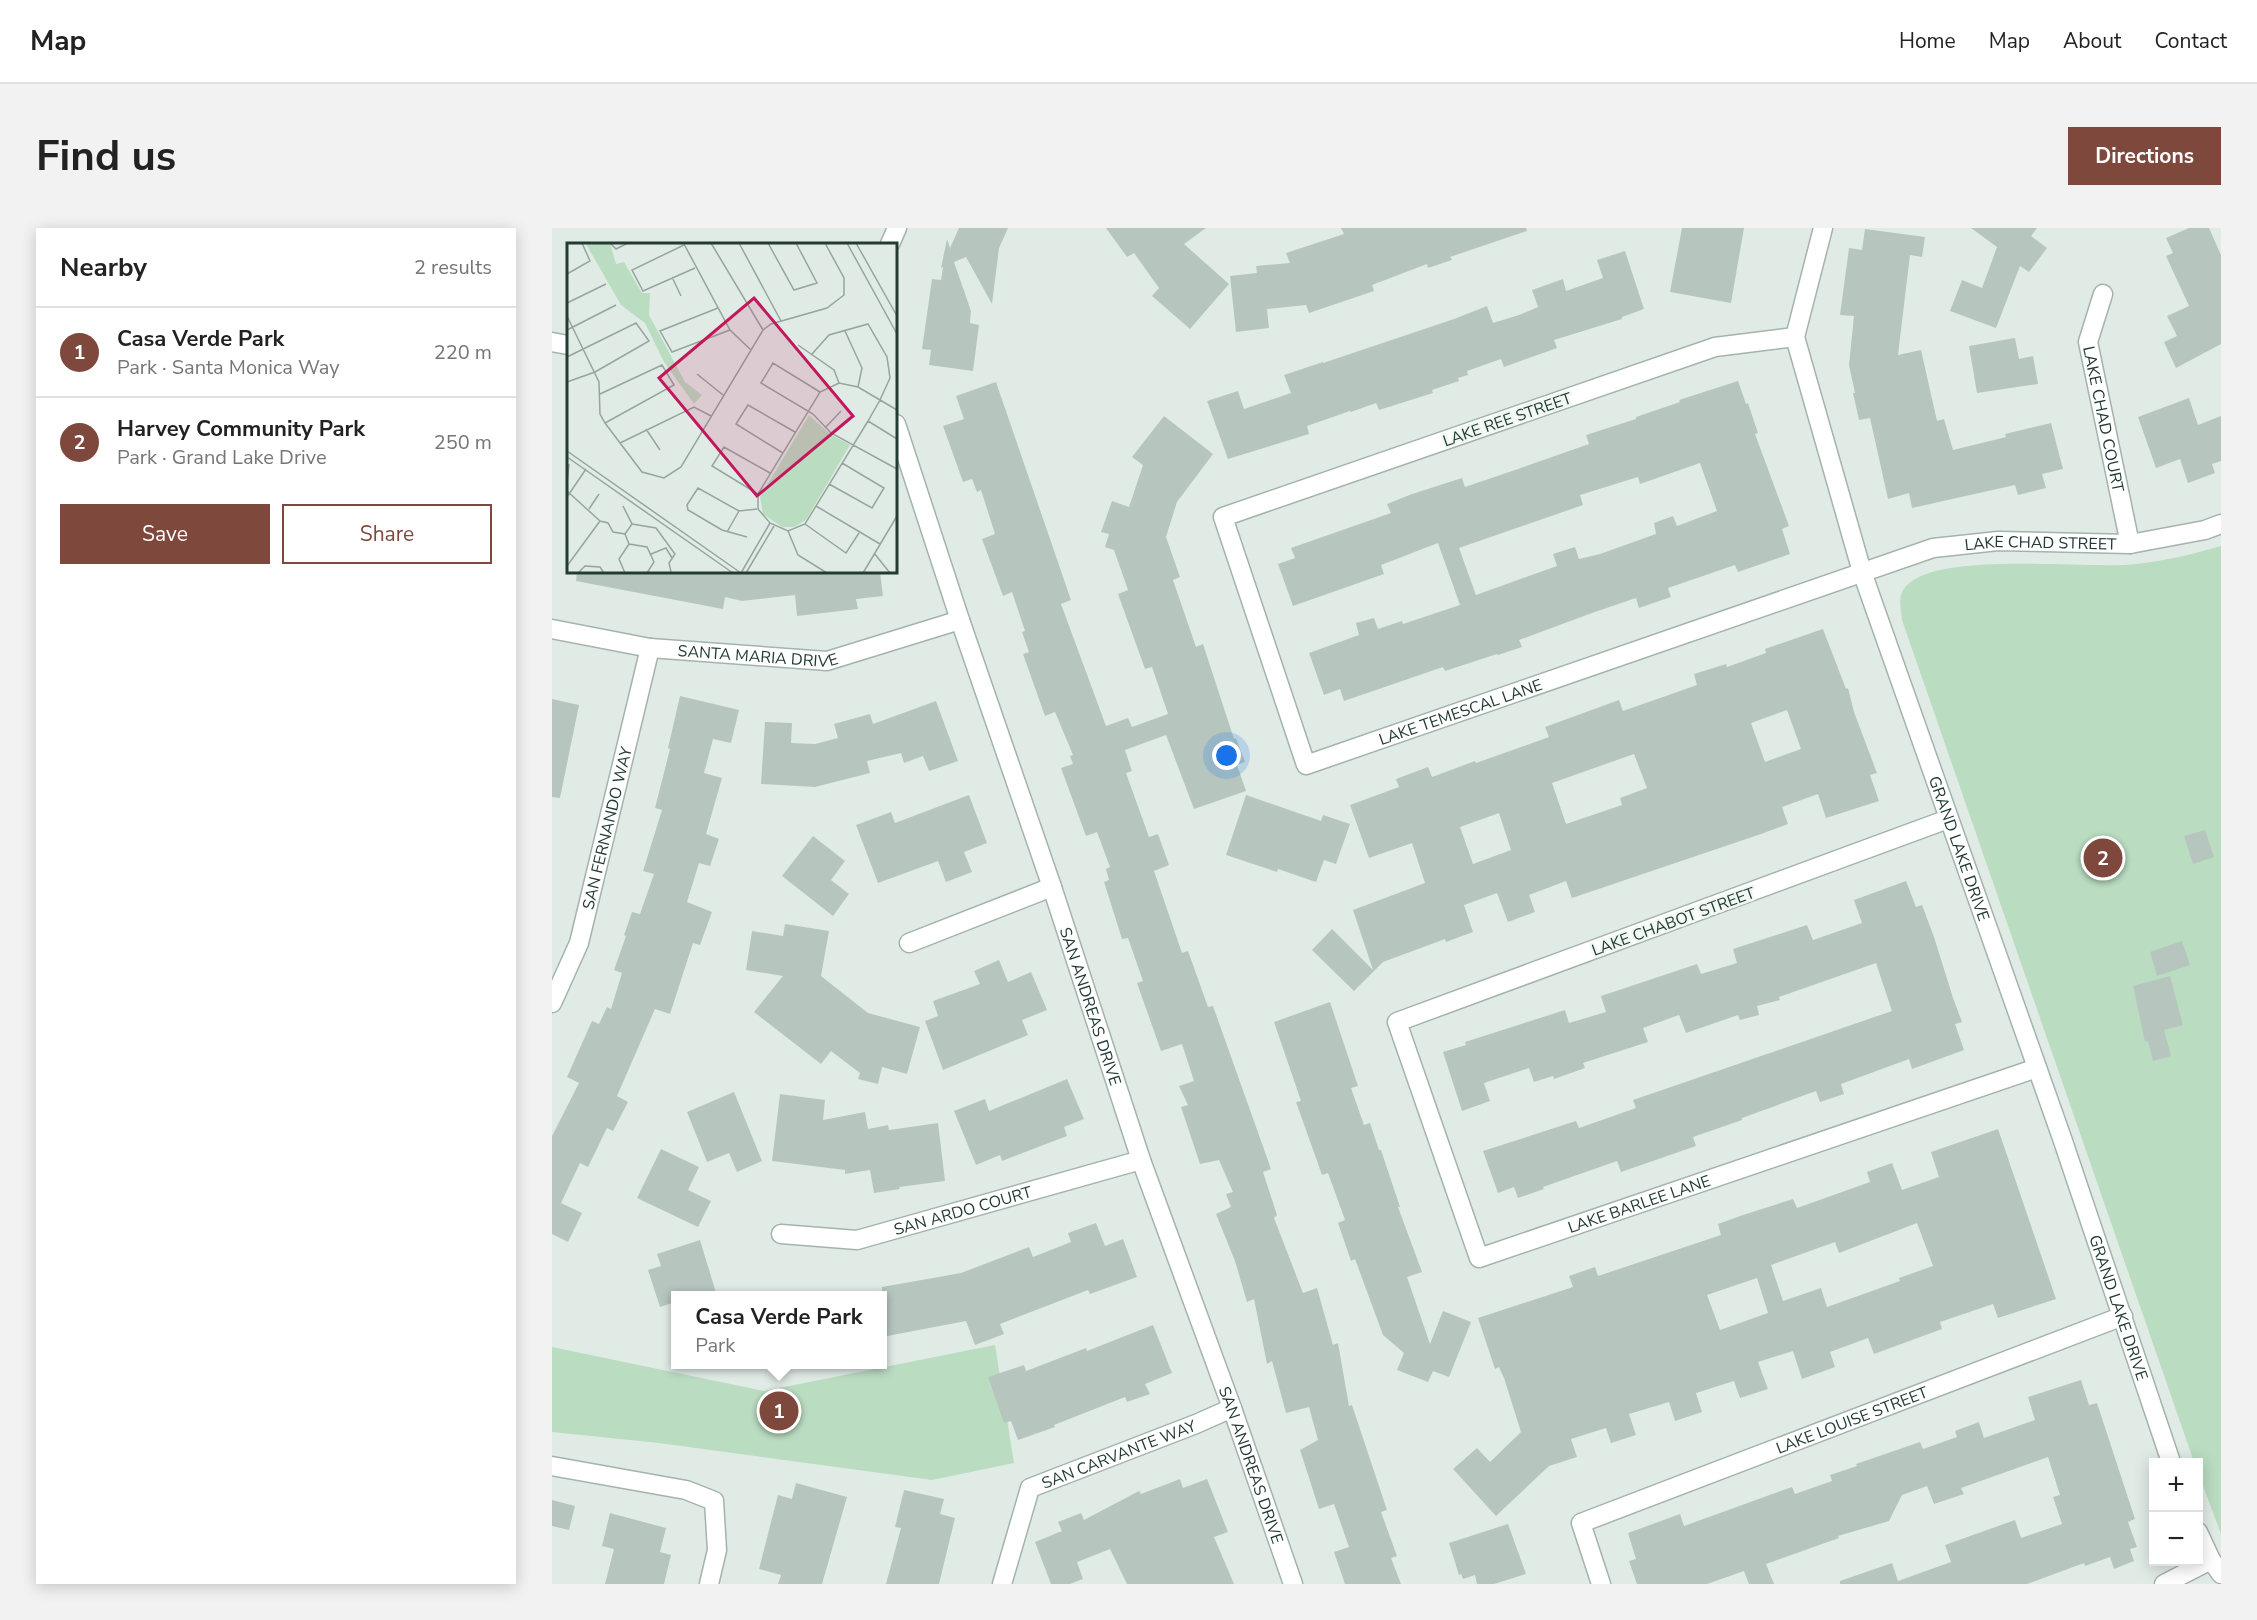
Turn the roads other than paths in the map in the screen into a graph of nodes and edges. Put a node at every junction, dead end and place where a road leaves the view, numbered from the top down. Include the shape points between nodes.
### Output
1 (897, 228) edge
2 (1823, 228) edge
3 (890, 243) edge
4 (2103, 294) dead end
5 (1795, 337) junction
6 (552, 342) edge
7 (567, 345) edge
8 (897, 426) edge
9 (1223, 517) joint
10 (2221, 524) edge
11 (2130, 544) junction
12 (1862, 572) junction
13 (960, 620) junction
14 (552, 629) edge
15 (650, 648) junction
16 (1948, 819) junction
17 (1052, 887) junction
18 (909, 943) dead end
19 (552, 1003) edge
20 (1397, 1022) joint
21 (2037, 1068) junction
22 (1141, 1160) junction
23 (782, 1234) dead end
24 (2123, 1316) junction
25 (1232, 1408) junction
26 (2170, 1458) edge
27 (552, 1466) edge
28 (2203, 1540) edge
29 (2216, 1567) edge
30 (709, 1584) edge
31 (1002, 1584) edge
32 (1293, 1584) edge
33 (1600, 1584) edge
34 (2164, 1584) edge

1 - 3 street
2 - 5 street
4 - 11 street, LAKE CHAD COURT via 2088,342
5 - 9 street, LAKE REE STREET via 1715,346
5 - 12 street, GRAND LAKE DRIVE
6 - 7 street
8 - 13 street, SAN ANDREAS DRIVE
9 - 12 street, LAKE TEMESCAL LANE via 1306,765
10 - 11 street, LAKE CHAD STREET
11 - 12 street, LAKE CHAD STREET via 1998,541 1933,548
12 - 16 street, GRAND LAKE DRIVE
13 - 15 street, SANTA MARIA DRIVE via 827,661
13 - 17 street, SAN ANDREAS DRIVE
14 - 15 street, SANTA MARIA DRIVE
15 - 19 street, SAN FERNANDO WAY via 579,943
16 - 20 street, LAKE CHABOT STREET
16 - 21 street, GRAND LAKE DRIVE
17 - 18 street
17 - 22 street, SAN ANDREAS DRIVE
20 - 21 street, LAKE BARLEE LANE via 1479,1258
21 - 24 street, GRAND LAKE DRIVE
22 - 23 street, SAN ARDO COURT via 857,1240
22 - 25 street, SAN ANDREAS DRIVE
24 - 26 street, GRAND LAKE DRIVE
24 - 33 street, LAKE LOUISE STREET via 1581,1523
25 - 31 street, SAN CARVANTE WAY via 1030,1488
25 - 32 street, SAN ANDREAS DRIVE
27 - 30 street via 686,1490 714,1501 717,1550
28 - 29 street
29 - 34 street

